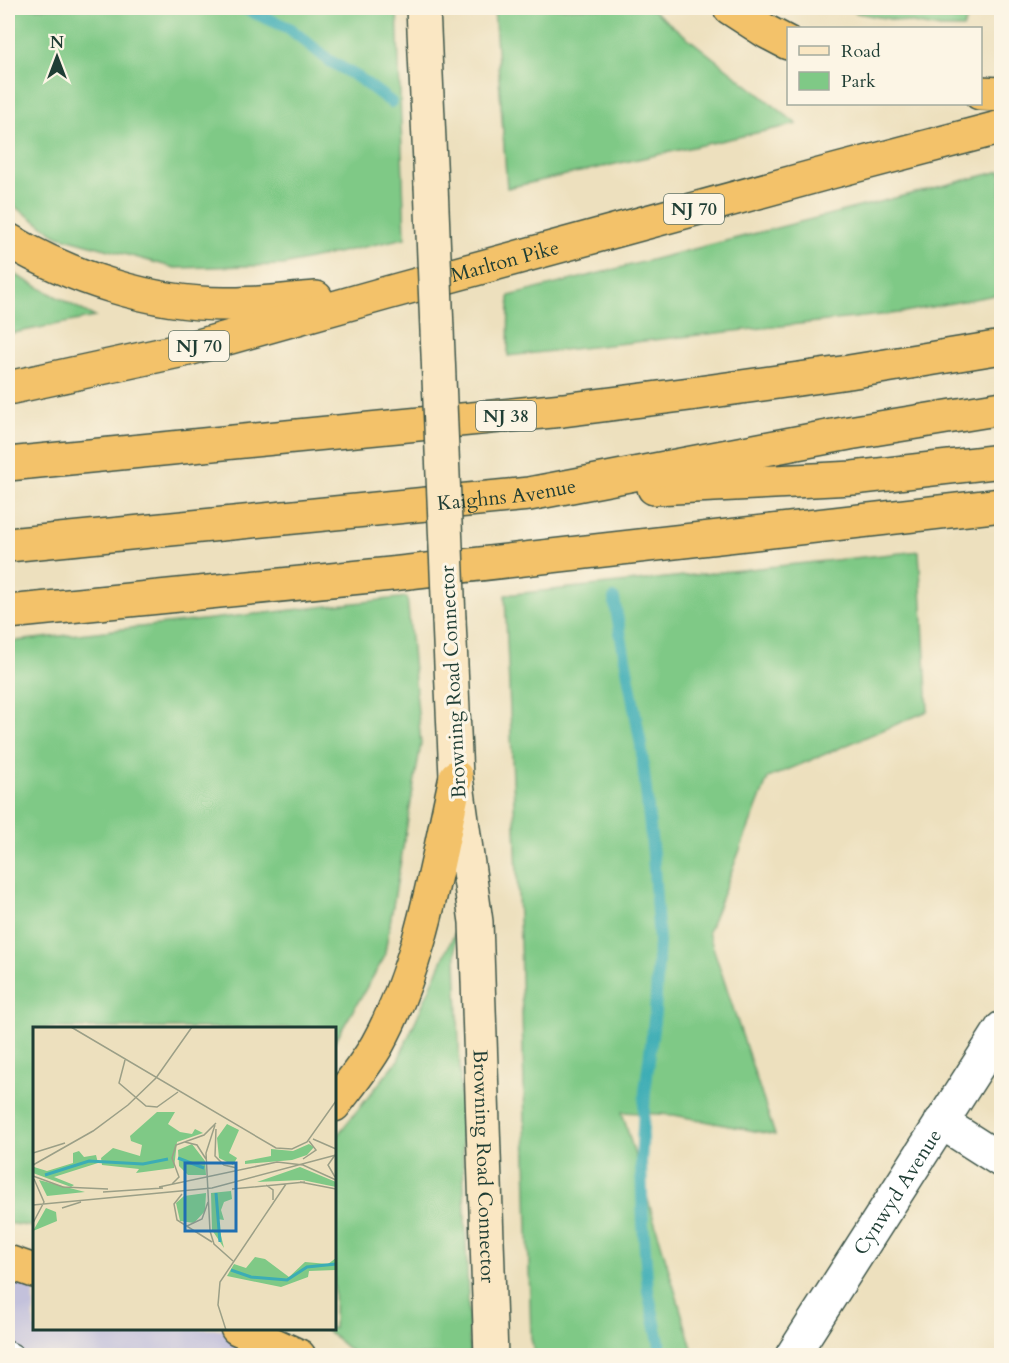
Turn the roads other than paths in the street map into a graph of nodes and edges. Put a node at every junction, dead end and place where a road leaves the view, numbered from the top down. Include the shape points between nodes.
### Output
1 (423, 8) edge
2 (730, 8) edge
3 (787, 42) edge
4 (982, 93) edge
5 (1002, 94) edge
6 (1002, 127) edge
7 (8, 240) edge
8 (387, 293) junction
9 (1002, 347) edge
10 (8, 388) edge
11 (1002, 408) edge
12 (1002, 461) edge
13 (8, 464) edge
14 (529, 494) junction
15 (1002, 505) edge
16 (8, 545) edge
17 (8, 612) edge
18 (456, 777) junction
19 (1002, 1028) edge
20 (336, 1102) edge
21 (941, 1122) junction
22 (1002, 1161) edge
23 (33, 1260) edge
24 (8, 1261) edge
25 (33, 1271) edge
26 (239, 1330) edge
27 (8, 1354) edge
28 (12, 1356) edge
29 (299, 1356) edge
30 (491, 1356) edge
31 (792, 1356) edge

1 - 18 main road, Browning Road Connector, bridge
2 - 3 highway
4 - 5 highway
6 - 8 highway, Marlton Pike / NJ 70
7 - 8 highway via 72,272 119,288 194,303
8 - 10 highway, Marlton Pike / NJ 70 via 188,349
9 - 13 highway, NJ 38 via 849,372 563,410
11 - 14 highway, Kaighns Avenue
12 - 14 highway via 853,478
14 - 16 highway, Kaighns Avenue
15 - 17 highway via 391,574
18 - 20 highway via 429,900 403,989 376,1046
18 - 30 main road, Browning Road Connector via 476,922
19 - 21 street, Cynwyd Avenue
21 - 22 street
21 - 31 street, Cynwyd Avenue
23 - 24 highway
24 - 25 highway
26 - 29 highway
27 - 28 lane

